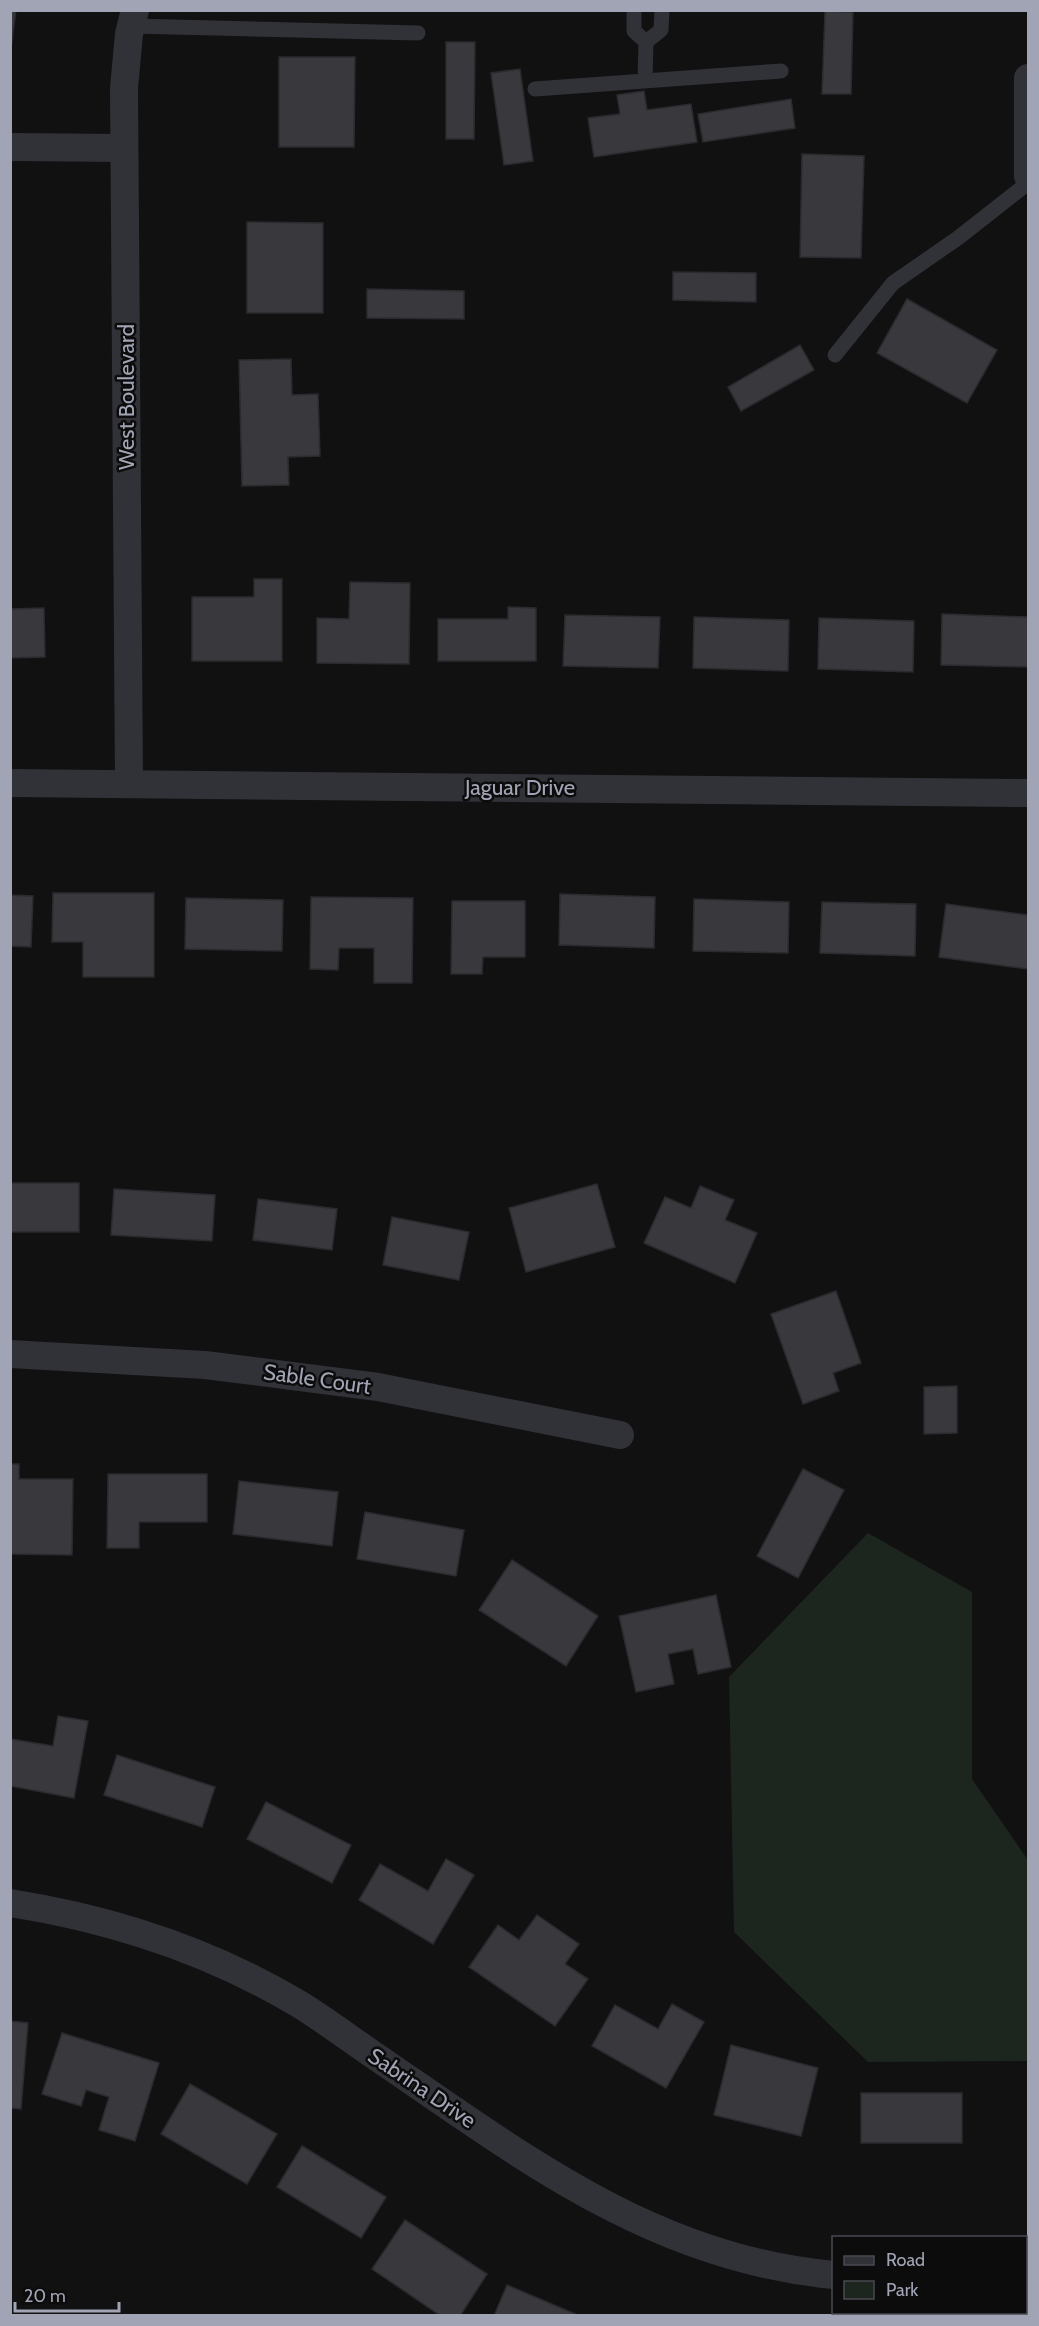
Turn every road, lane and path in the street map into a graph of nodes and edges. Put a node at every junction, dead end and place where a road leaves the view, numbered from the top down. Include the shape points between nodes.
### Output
1 (634, 10) edge
2 (662, 10) edge
3 (133, 18) edge
4 (418, 33) dead end
5 (646, 42) junction
6 (781, 71) dead end
7 (1029, 78) edge
8 (645, 79) junction
9 (535, 89) dead end
10 (1028, 124) edge
11 (10, 147) edge
12 (124, 148) junction
13 (1029, 176) edge
14 (1029, 183) edge
15 (835, 355) dead end
16 (10, 783) edge
17 (129, 784) junction
18 (1029, 793) edge
19 (10, 1354) edge
20 (620, 1435) dead end
21 (10, 1903) edge
22 (832, 2275) edge

1 - 5 lane via 634,31
2 - 5 lane via 661,30
3 - 4 lane
3 - 12 street, West Boulevard via 124,88
5 - 8 lane
6 - 8 lane
7 - 10 street
8 - 9 lane
10 - 13 street
11 - 12 street
12 - 17 street, West Boulevard
14 - 15 lane via 893,283
16 - 17 street, Jaguar Drive
17 - 18 street, Jaguar Drive
19 - 20 street, Sable Court via 205,1365 378,1387
21 - 22 street, Sabrina Drive via 69,1912 153,1936 225,1965 299,2004 540,2169 592,2199 668,2234 751,2261

